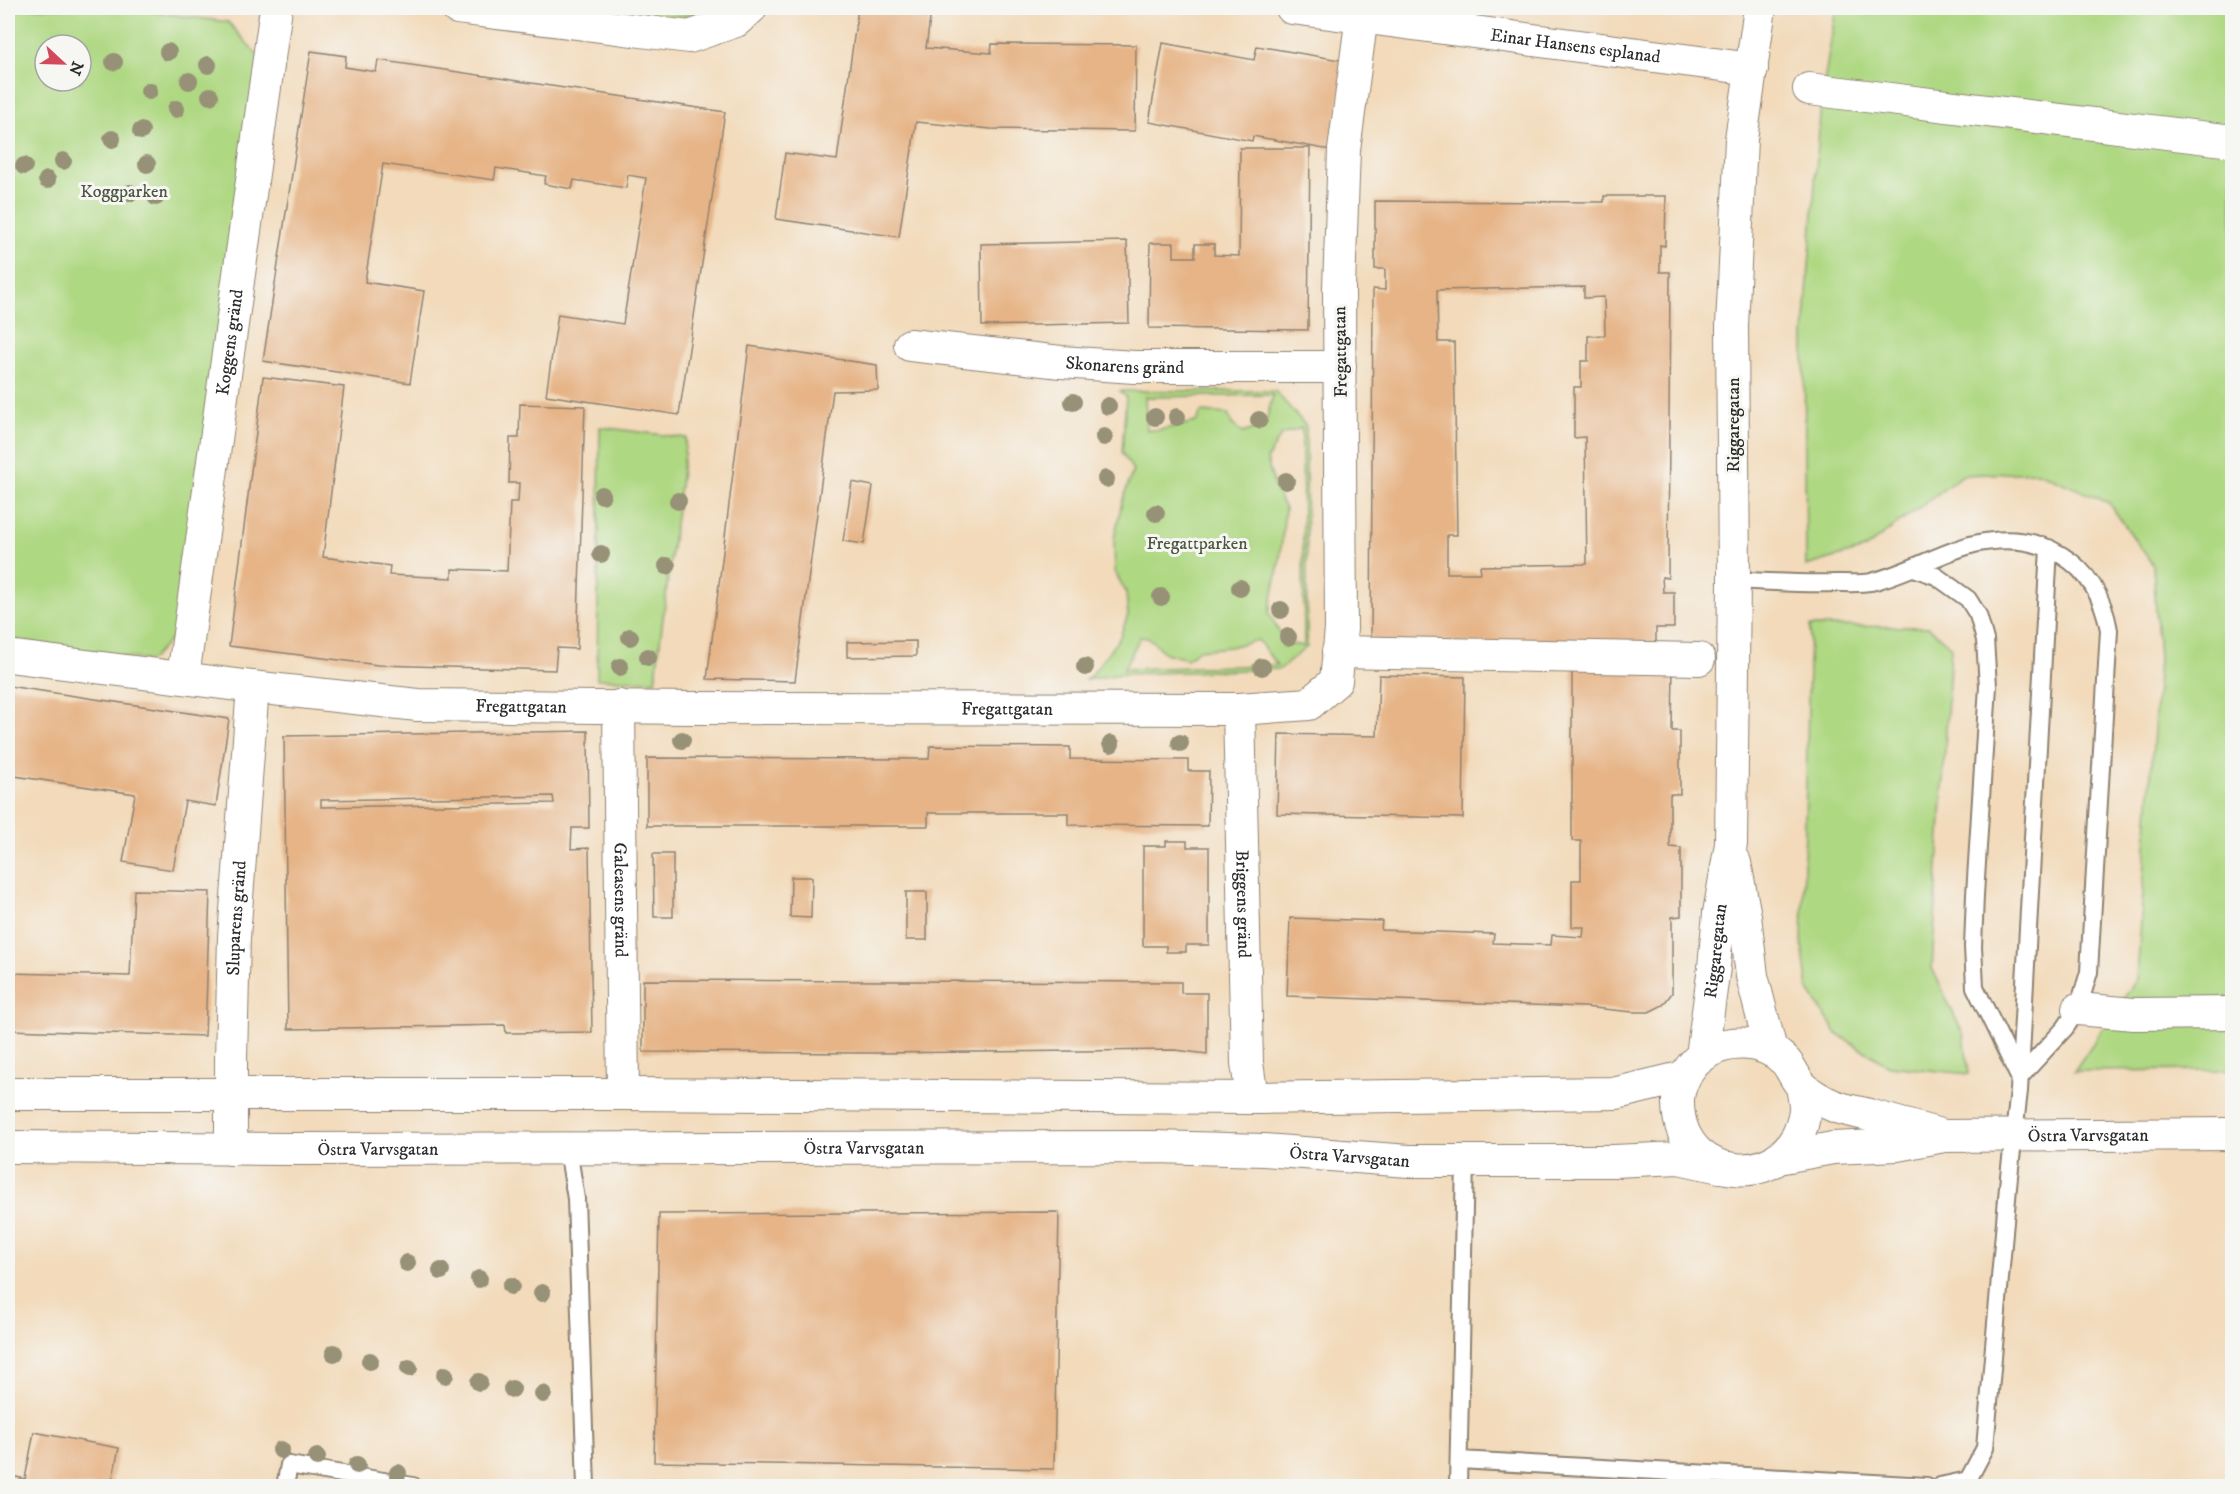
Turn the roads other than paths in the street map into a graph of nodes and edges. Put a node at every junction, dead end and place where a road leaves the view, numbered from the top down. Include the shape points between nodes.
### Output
1 (276, 8) edge
2 (457, 8) edge
3 (751, 8) edge
4 (1293, 8) edge
5 (1760, 8) edge
6 (1361, 12) edge
7 (1752, 69) junction
8 (1809, 89) dead end
9 (2232, 141) edge
10 (910, 345) dead end
11 (1340, 367) junction
12 (2049, 548) junction
13 (1914, 568) junction
14 (1734, 580) junction
15 (1338, 652) junction
16 (8, 656) edge
17 (1699, 659) dead end
18 (183, 677) junction
19 (253, 687) junction
20 (619, 706) junction
21 (1239, 709) junction
22 (1731, 844) junction
23 (2078, 1010) junction
24 (2232, 1013) edge
25 (1771, 1050) junction
26 (1693, 1067) junction
27 (2019, 1078) junction
28 (1802, 1086) junction
29 (8, 1094) edge
30 (231, 1094) junction
31 (623, 1094) junction
32 (1252, 1098) junction
33 (2014, 1134) junction
34 (2232, 1134) edge
35 (1944, 1136) junction
36 (8, 1147) edge
37 (231, 1149) junction
38 (568, 1149) junction
39 (1778, 1158) junction
40 (1465, 1161) junction
41 (1720, 1167) junction
42 (1459, 1460) junction
43 (285, 1486) edge
44 (414, 1486) edge
45 (586, 1486) edge
46 (1458, 1486) edge
47 (1927, 1486) edge
48 (1940, 1486) edge

1 - 18 street, Koggens gränd
2 - 3 street via 689,37 736,21
4 - 6 street, Einar Hansens esplanad
5 - 7 street, Riggaregatan
6 - 7 street, Einar Hansens esplanad
6 - 11 street, Fregattgatan via 1344,150
7 - 14 street, Riggaregatan via 1742,139 1732,326
8 - 9 street
10 - 11 street, Skonarens gränd via 1134,367
11 - 15 street, Fregattgatan
12 - 13 lane via 2021,541 1975,544
12 - 23 lane via 2079,567 2106,612 2109,630 2091,951
12 - 27 lane
13 - 14 lane via 1869,582 1801,584
13 - 27 lane via 1952,585 1968,599 1978,615 1985,640 1988,686 1975,895 1975,987
14 - 22 street, Riggaregatan
15 - 17 street
15 - 21 street, Fregattgatan via 1336,681 1309,704
16 - 18 street, Fregattgatan
18 - 19 street, Fregattgatan
19 - 20 street, Fregattgatan via 418,705
19 - 30 street, Sluparens gränd via 234,937
20 - 21 street, Fregattgatan
20 - 31 street, Galeasens gränd
21 - 32 street, Briggens gränd via 1247,1063
22 - 25 street, Riggaregatan via 1752,976
22 - 26 street, Riggaregatan via 1714,967
23 - 24 street
23 - 27 lane
25 - 26 street via 1732,1043 1715,1048
25 - 28 street via 1792,1069
26 - 32 street via 1617,1093
26 - 41 street via 1677,1098 1678,1120 1686,1140 1701,1156
27 - 33 lane
28 - 35 street, Östra Varvsgatan via 1833,1105
28 - 39 street via 1802,1126
29 - 30 street
30 - 31 street
30 - 37 street, Sluparens gränd
31 - 32 street
33 - 34 street, Östra Varvsgatan
33 - 35 street, Östra Varvsgatan
33 - 48 lane via 1985,1448 1968,1480
35 - 39 street, Östra Varvsgatan
36 - 37 street, Östra Varvsgatan
37 - 38 street, Östra Varvsgatan
38 - 40 street, Östra Varvsgatan via 1155,1148
38 - 45 lane via 576,1199
39 - 41 street via 1760,1168 1740,1171
40 - 41 street, Östra Varvsgatan via 1679,1158
40 - 42 lane
42 - 46 lane
42 - 47 lane
43 - 44 lane via 289,1465

